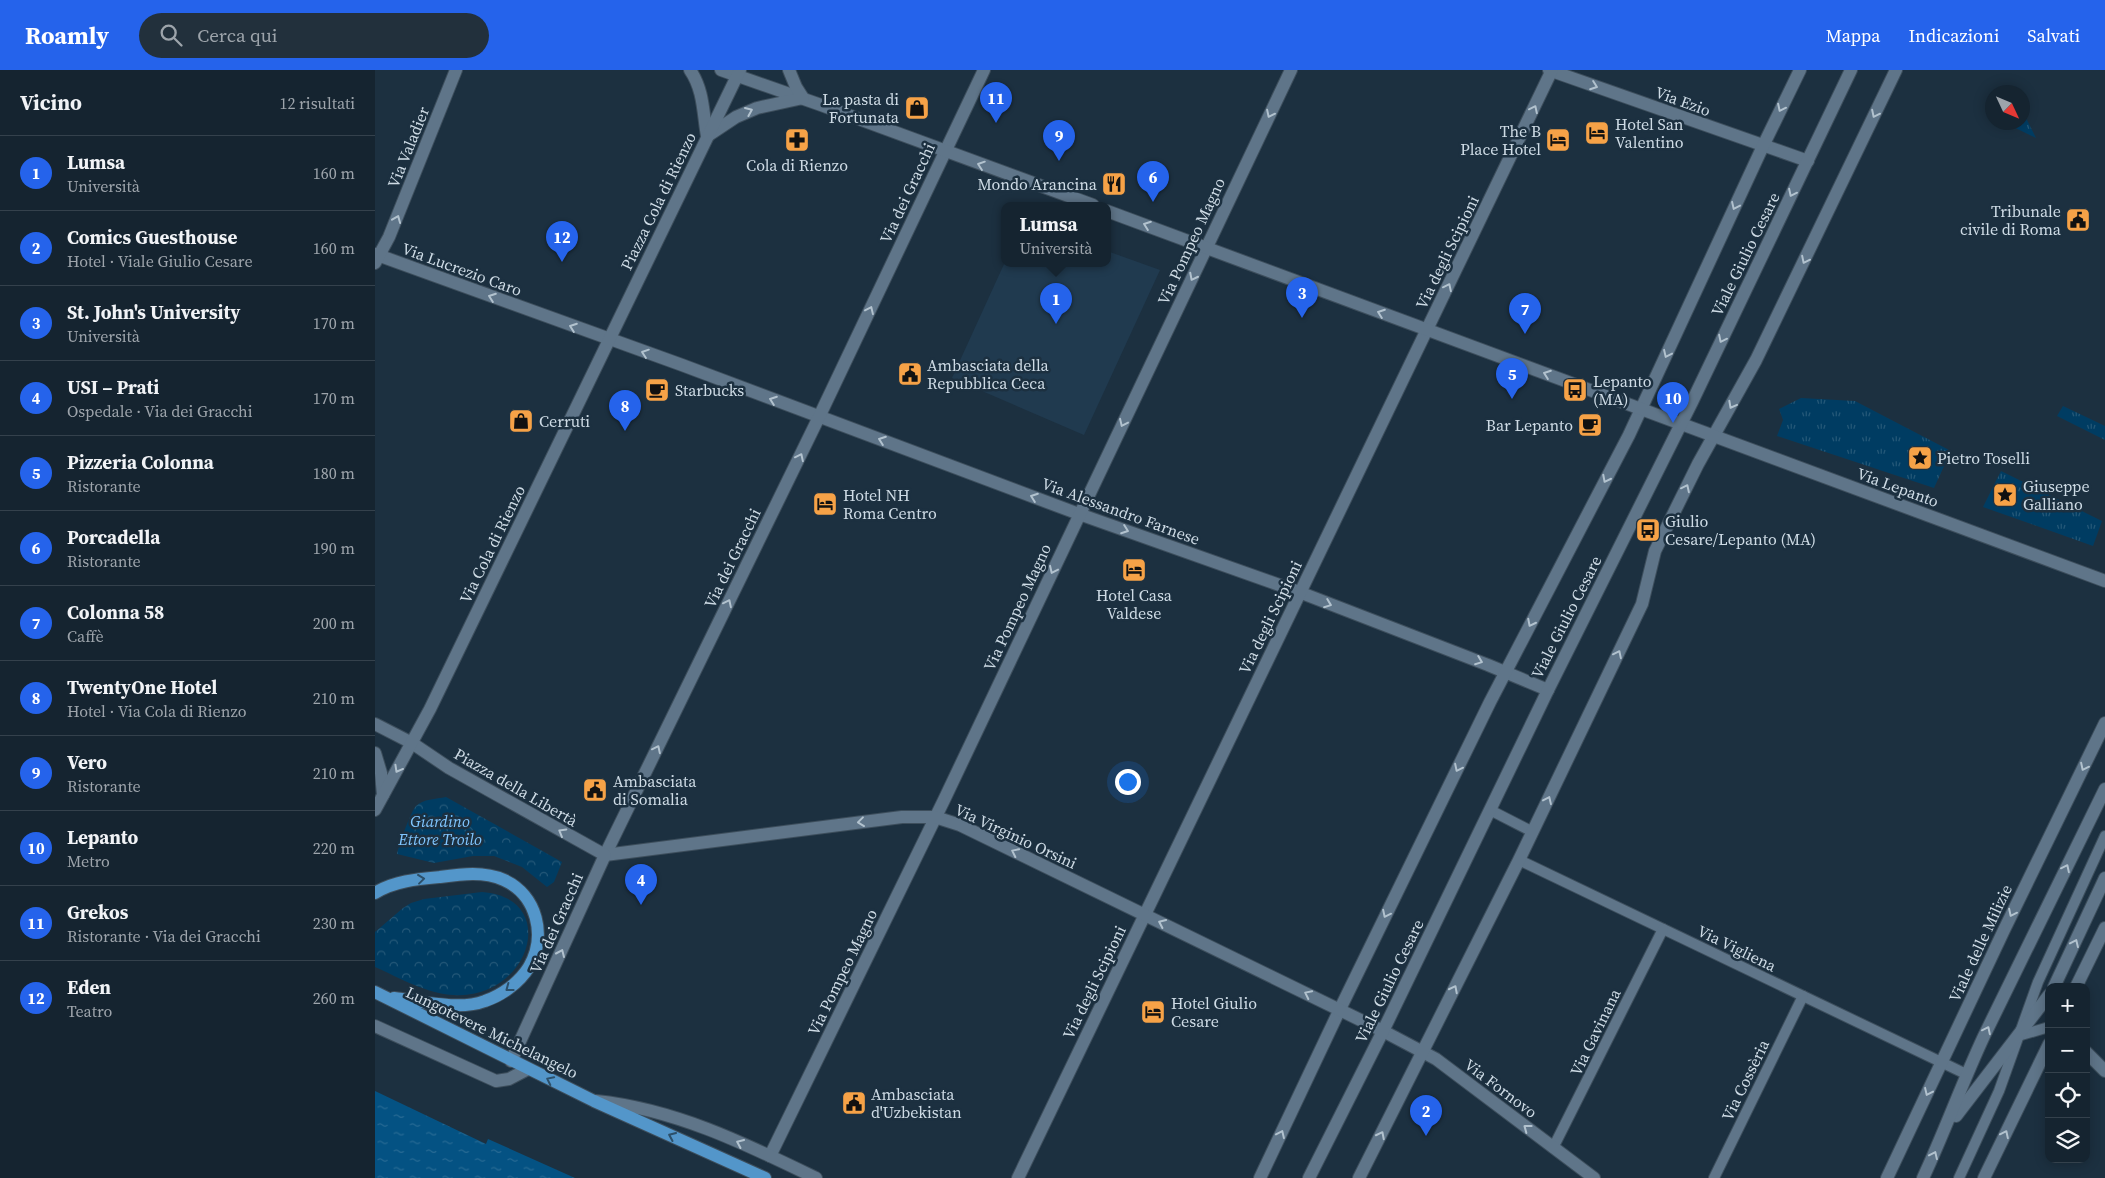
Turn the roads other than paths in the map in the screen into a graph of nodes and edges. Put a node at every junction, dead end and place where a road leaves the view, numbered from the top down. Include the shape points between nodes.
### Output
1 (456, 70) edge
2 (690, 70) edge
3 (721, 70) edge
4 (789, 70) edge
5 (984, 70) edge
6 (1291, 70) edge
7 (1551, 70) edge
8 (1800, 70) edge
9 (1851, 70) edge
10 (1897, 70) edge
11 (738, 73) edge
12 (803, 98) junction
13 (707, 136) junction
14 (1763, 146) junction
15 (945, 151) junction
16 (1808, 161) junction
17 (1085, 202) edge
18 (1111, 212) edge
19 (1206, 248) junction
20 (376, 257) edge
21 (1427, 330) junction
22 (609, 340) junction
23 (600, 359) joint
24 (1642, 409) junction
25 (819, 417) junction
26 (1681, 424) junction
27 (1715, 437) junction
28 (1079, 514) junction
29 (2105, 581) edge
30 (1299, 592) junction
31 (1506, 672) junction
32 (1548, 690) junction
33 (2105, 723) edge
34 (375, 724) edge
35 (412, 743) junction
36 (375, 753) edge
37 (2105, 789) edge
38 (383, 795) junction
39 (375, 810) edge
40 (1490, 810) junction
41 (935, 817) junction
42 (1533, 832) junction
43 (2105, 836) edge
44 (605, 856) junction
45 (1519, 860) junction
46 (2105, 878) edge
47 (376, 891) edge
48 (1144, 915) junction
49 (2105, 928) edge
50 (1663, 929) junction
51 (2056, 983) edge
52 (2078, 983) edge
53 (379, 994) edge
54 (1803, 996) junction
55 (2045, 1000) edge
56 (1340, 1009) junction
57 (375, 1026) edge
58 (2045, 1028) edge
59 (1383, 1031) junction
60 (2017, 1036) junction
61 (1424, 1051) junction
62 (2045, 1052) edge
63 (2090, 1056) edge
64 (511, 1061) junction
65 (1942, 1062) junction
66 (528, 1069) junction
67 (2105, 1071) edge
68 (1966, 1074) junction
69 (594, 1101) junction
70 (1945, 1132) junction
71 (1553, 1148) junction
72 (770, 1156) junction
73 (765, 1178) edge
74 (817, 1178) edge
75 (1018, 1178) edge
76 (1260, 1178) edge
77 (1309, 1178) edge
78 (1359, 1178) edge
79 (1594, 1178) edge
80 (1714, 1178) edge
81 (1887, 1178) edge
82 (1923, 1178) edge
83 (1959, 1178) edge
84 (1984, 1178) edge

20 -> 1 street, Via Valadier via 389,237
2 - 13 street via 703,102
3 - 11 street
4 - 12 street
5 - 15 street, Via dei Gracchi
6 -> 19 street, Via Pompeo Magno
7 -> 14 street, Via Ezio
21 -> 7 street, Via degli Scipioni
8 -> 14 street, Viale Giulio Cesare
9 - 16 street, Viale Giulio Cesare
10 -> 27 street via 1756,360
11 - 12 street
11 - 13 street, Piazza Cola di Rienzo
13 -> 12 street via 735,117 757,108
12 - 15 street
13 - 22 street, Piazza Cola di Rienzo
14 - 16 street, Via Ezio
14 -> 24 street, Viale Giulio Cesare
17 -> 15 street
25 -> 15 street, Via dei Gracchi
16 -> 26 street, Viale Giulio Cesare
19 -> 18 street, Via Lepanto
21 -> 19 street, Via Lepanto
19 -> 28 street, Via Pompeo Magno
22 -> 20 street, Via Lucrezio Caro
24 -> 21 street, Via Lepanto
21 - 30 street, Via degli Scipioni
22 - 23 street, Piazza Cola di Rienzo
25 -> 22 street, Via Alessandro Farnese
23 - 35 street, Via Cola di Rienzo
24 - 26 street, Via Lepanto
24 -> 31 street, Viale Giulio Cesare
28 -> 25 street, Via Alessandro Farnese
44 -> 25 street, Via dei Gracchi
26 - 27 street, Via Lepanto
26 - 32 street, Viale Giulio Cesare
27 - 29 street, Via Lepanto
42 -> 27 street via 1643,604 1655,551
28 -> 30 street, Via Alessandro Farnese
28 -> 41 street, Via Pompeo Magno
30 -> 31 street, Via Alessandro Farnese
30 - 48 street, Via degli Scipioni
31 - 32 street, Via Alessandro Farnese
31 -> 56 street, Viale Giulio Cesare
32 - 40 street, Viale Giulio Cesare
33 -> 65 street, Viale delle Milizie
34 - 35 street, Piazza della Libertà
35 -> 38 street
44 -> 35 street, Piazza della Libertà via 449,768
36 - 38 street
68 -> 37 street
38 - 39 street
40 - 42 lane
40 - 59 street, Viale Giulio Cesare
41 -> 44 street, Via Virginio Orsini via 902,817
48 -> 41 street, Via Virginio Orsini via 960,825
41 - 72 street, Via Pompeo Magno
42 - 45 street
43 - 60 lane via 2037,982
64 -> 44 street, Via dei Gracchi
45 - 50 lane, Via Vigliena
61 -> 45 street
51 -> 46 street
47 -> 53 main road via 417,879 469,874 495,877 512,884 526,896 534,912 537,929 535,950 525,972 510,988 484,1002 457,1005
56 -> 48 street, Via Virginio Orsini
48 - 75 street, Via degli Scipioni
49 - 52 street
50 - 54 lane, Via Vigliena
50 - 71 lane, Via Gavinana
53 - 64 main road, Lungotevere Michelangelo
54 - 65 lane, Via Vigliena
54 - 80 lane, Via Cossèria
55 - 60 street
56 - 59 street, Via Virginio Orsini
76 -> 56 street, Viale Giulio Cesare
57 - 66 street via 496,1081 509,1079
58 - 60 lane
59 - 61 street, Via Fornovo
59 - 77 street, Viale Giulio Cesare
60 - 70 street
60 - 83 lane via 1995,1102
71 -> 61 street, Via Fornovo
78 -> 61 street
84 -> 62 street
63 - 67 street
64 - 66 main road, Lungotevere Michelangelo
65 - 68 lane, Via Vigliena
65 -> 81 street, Viale delle Milizie
69 -> 66 main road, Lungotevere Michelangelo
68 - 70 street
72 -> 69 street, Lungotevere Michelangelo via 691,1122 630,1105
73 -> 69 main road, Lungotevere Michelangelo
82 -> 70 street
71 - 79 street, Via Fornovo
72 - 74 street, Lungotevere Michelangelo

